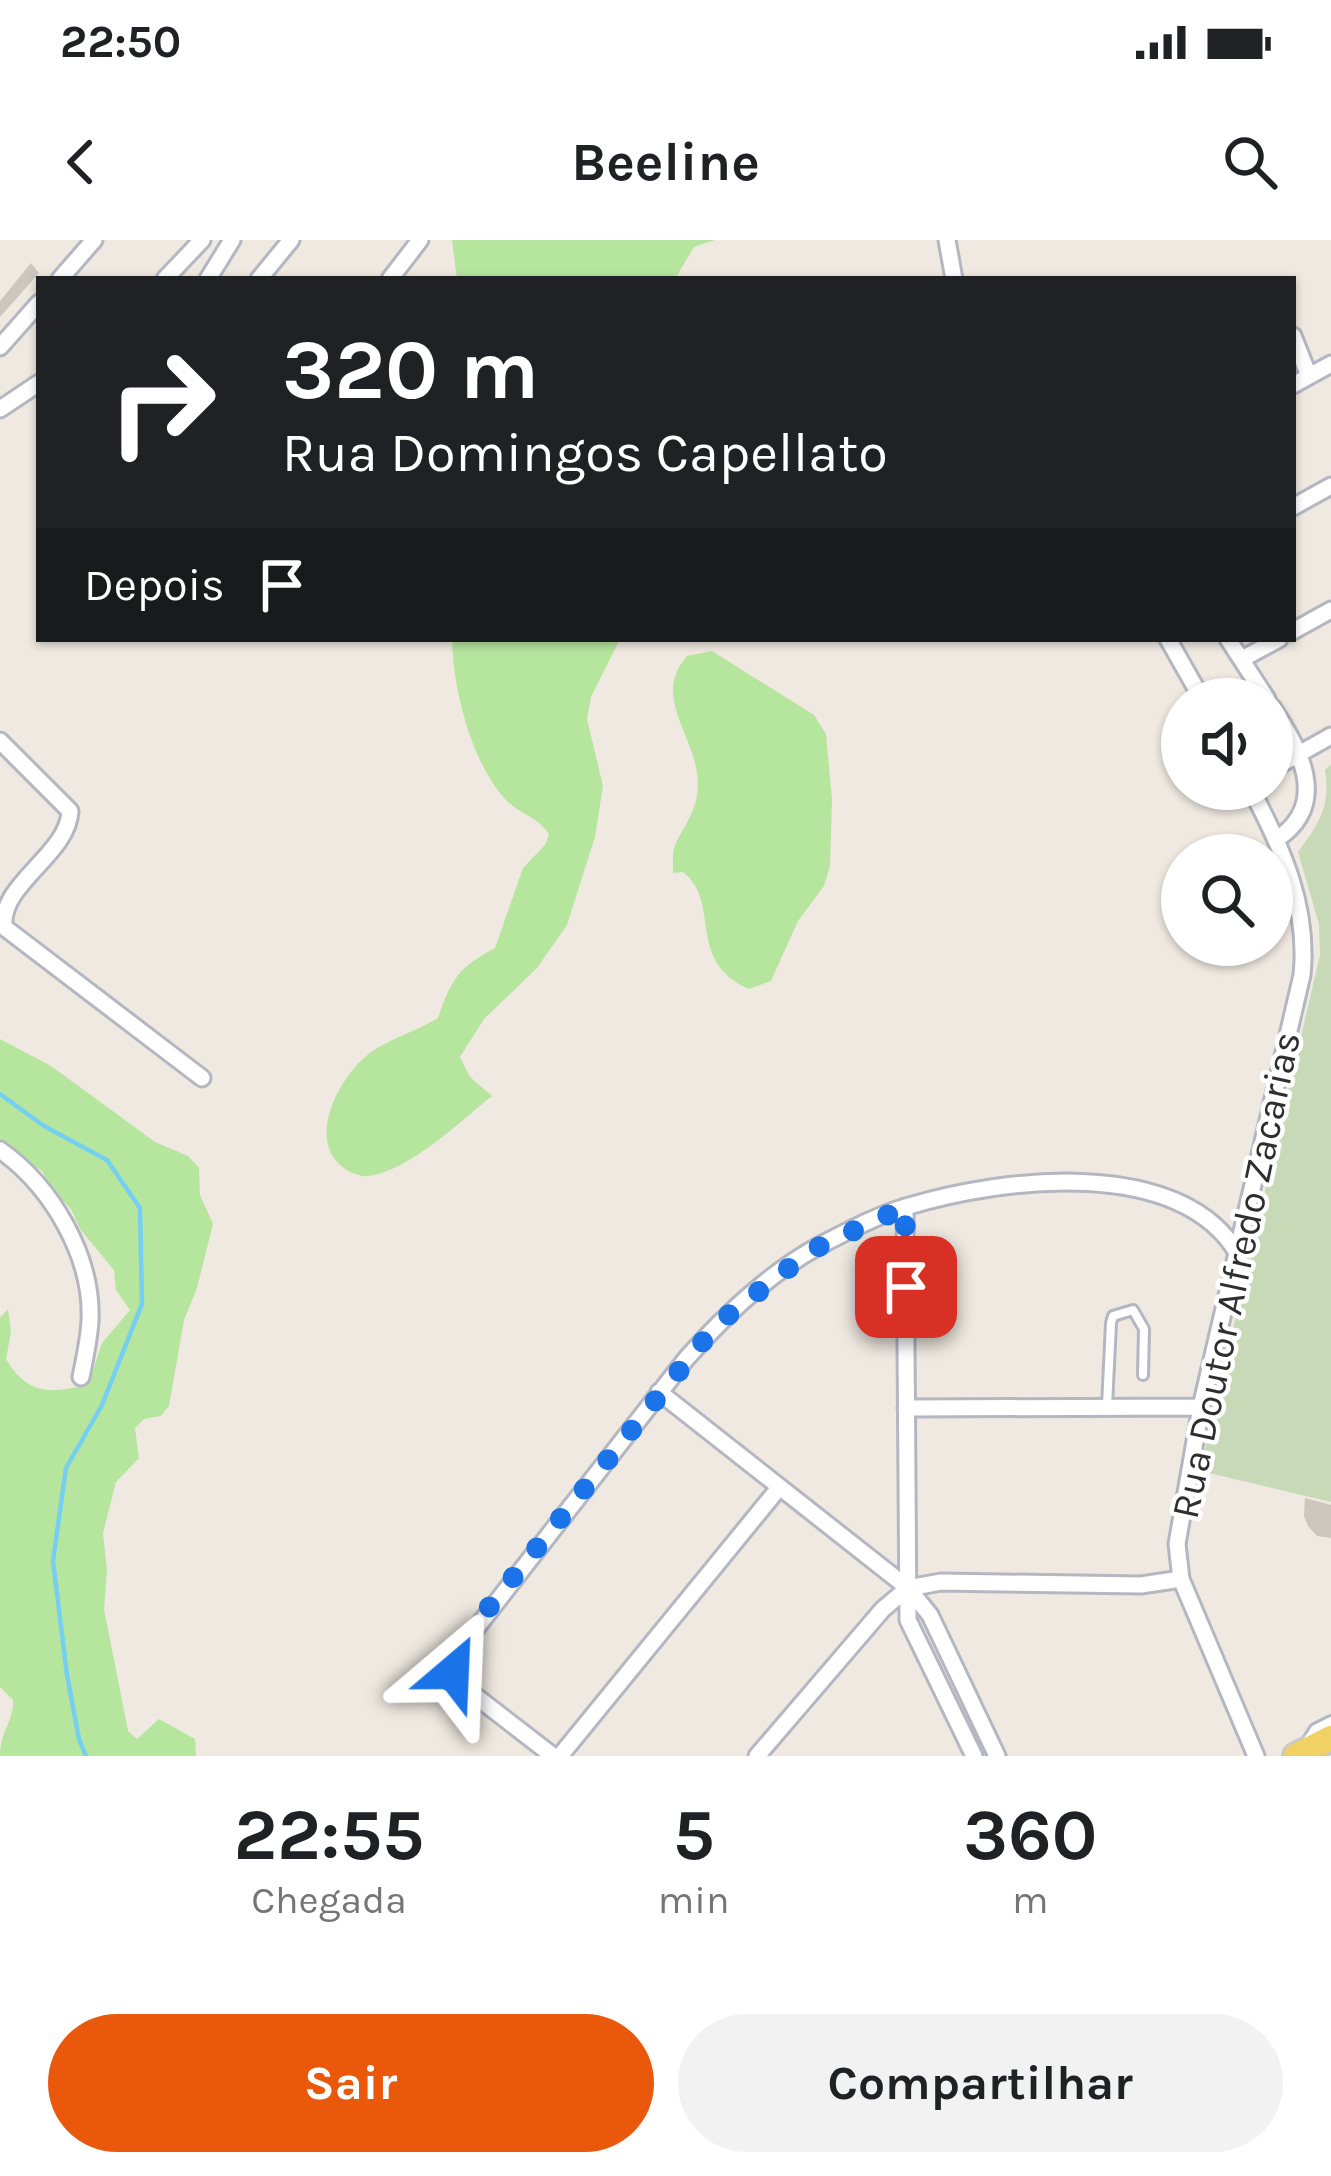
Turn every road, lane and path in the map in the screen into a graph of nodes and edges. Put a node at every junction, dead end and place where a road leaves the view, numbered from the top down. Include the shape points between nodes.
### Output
1 (94, 240) edge
2 (202, 240) edge
3 (232, 240) edge
4 (291, 240) edge
5 (420, 240) edge
6 (947, 240) edge
7 (63, 276) edge
8 (168, 276) edge
9 (210, 276) edge
10 (261, 276) edge
11 (391, 276) edge
12 (953, 276) edge
13 (36, 306) edge
14 (1296, 344) edge
15 (0, 347) edge
16 (1331, 364) edge
17 (1309, 376) junction
18 (1296, 383) edge
19 (36, 385) edge
20 (0, 409) edge
21 (1331, 486) edge
22 (1296, 505) edge
23 (1331, 610) edge
24 (1296, 630) edge
25 (1170, 642) edge
26 (1230, 642) edge
27 (1273, 642) edge
28 (1242, 659) junction
29 (1190, 678) edge
30 (1254, 678) edge
31 (1331, 736) edge
32 (1293, 739) edge
33 (0, 741) edge
34 (1302, 753) junction
35 (1293, 758) edge
36 (1283, 834) edge
37 (1293, 885) edge
38 (202, 1078) dead end
39 (0, 1150) edge
40 (905, 1207) junction
41 (1239, 1256) junction
42 (1143, 1375) dead end
43 (81, 1377) dead end
44 (659, 1392) junction
45 (1107, 1407) junction
46 (1202, 1407) junction
47 (906, 1408) junction
48 (778, 1490) junction
49 (1181, 1580) junction
50 (908, 1588) junction
51 (1331, 1720) edge
52 (1331, 1738) edge
53 (1314, 1754) edge
54 (557, 1756) edge
55 (757, 1756) edge
56 (974, 1756) edge
57 (997, 1756) edge
58 (1256, 1756) edge

1 - 7 street
2 - 8 street
3 - 9 street
4 - 10 street
5 - 11 street
6 - 12 street
13 - 15 street
14 - 17 street
16 - 17 street
17 - 18 street
19 - 20 street
21 - 22 street
23 - 24 street
25 - 29 street
26 - 28 street
27 - 28 street
28 - 30 street
31 - 34 street
32 - 34 street
33 - 38 street via 70,812 62,837 9,901 4,927
34 - 35 street
34 - 36 street via 1305,805
37 - 41 street, Rua Doutor Alfredo Zacarias via 1305,946
39 - 43 street via 48,1195 78,1253 91,1317
40 - 41 street via 1041,1182 1120,1187 1184,1206
40 - 44 street via 784,1270 717,1324
40 - 47 street
41 - 46 street, Rua Doutor Alfredo Zacarias
42 - 45 lane via 1143,1322 1124,1310 1111,1323
44 - 48 street
44 - 54 street via 474,1626 454,1663 456,1682
45 - 46 street
45 - 47 street
46 - 49 street, Rua Doutor Alfredo Zacarias via 1181,1513
47 - 50 street
48 - 50 street
48 - 54 street
49 - 50 street
49 - 58 street, Rua Doutor Alfredo Zacarias
50 - 55 street
50 - 56 street via 908,1620
50 - 57 street via 930,1615
51 - 53 lane via 1315,1730
52 - 53 main road

